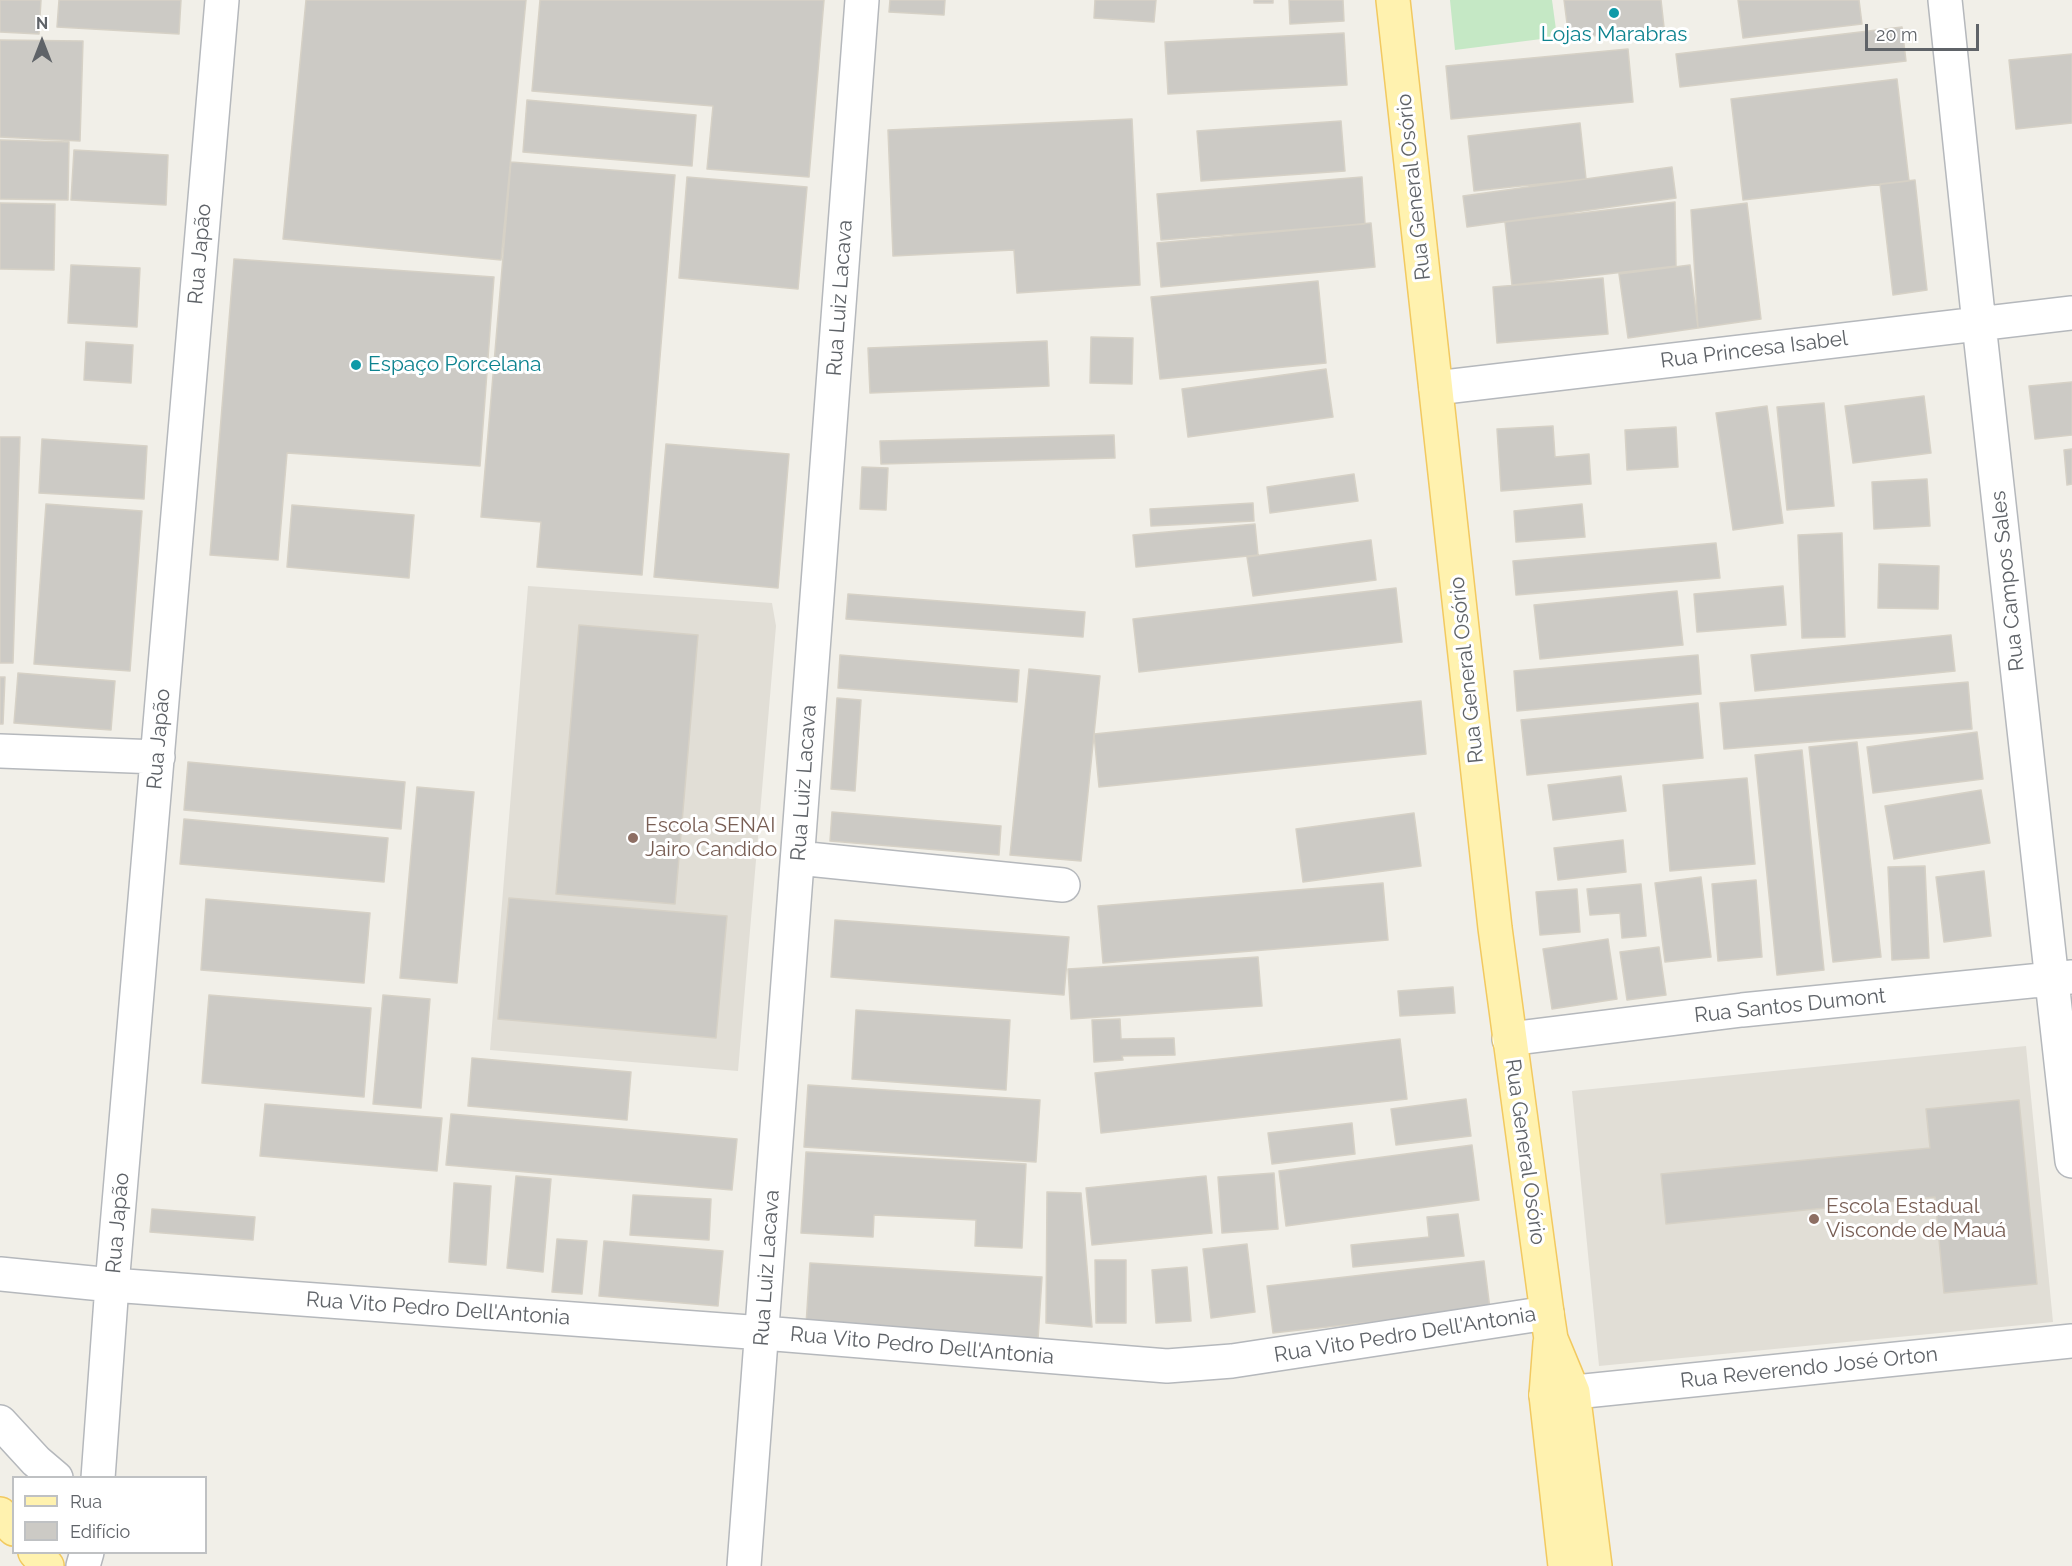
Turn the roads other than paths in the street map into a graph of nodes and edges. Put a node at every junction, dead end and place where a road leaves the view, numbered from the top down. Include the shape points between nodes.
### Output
1 (222, 0) edge
2 (862, 0) edge
3 (1393, 0) edge
4 (1946, 0) edge
5 (2072, 313) edge
6 (1979, 324) junction
7 (1436, 388) junction
8 (0, 751) edge
9 (158, 757) junction
10 (798, 858) junction
11 (1062, 885) dead end
12 (2062, 978) edge
13 (1509, 1040) junction
14 (2072, 1161) edge
15 (3, 1276) edge
16 (112, 1285) junction
17 (1549, 1326) junction
18 (763, 1333) junction
19 (2072, 1341) edge
20 (1559, 1394) junction
21 (0, 1422) edge
22 (54, 1476) edge
23 (98, 1476) edge
24 (0, 1514) edge
25 (12, 1527) edge
26 (37, 1554) edge
27 (47, 1566) edge
28 (744, 1566) edge
29 (1565, 1566) edge
30 (1595, 1566) edge

1 - 9 street, Rua Japão
2 - 10 street, Rua Luiz Lacava
3 - 7 main road, Rua General Osório
4 - 6 street, Rua Campos Sales
5 - 6 street, Rua Princesa Isabel
6 - 7 street, Rua Princesa Isabel
6 - 12 street, Rua Campos Sales
7 - 13 main road, Rua General Osório
8 - 9 street
9 - 16 street, Rua Japão
10 - 11 street
10 - 18 street, Rua Luiz Lacava
12 - 13 street, Rua Santos Dumont via 1742,1010
12 - 14 street, Rua Campos Sales
13 - 17 main road, Rua General Osório
15 - 16 street, Rua Vito Pedro Dell'Antonia
16 - 18 street, Rua Vito Pedro Dell'Antonia
16 - 23 street, Rua Japão
17 - 18 street, Rua Vito Pedro Dell'Antonia via 1167,1366
17 - 20 main road, Rua General Osório
18 - 28 street, Rua Luiz Lacava
19 - 20 street, Rua Reverendo José Orton
20 - 29 main road, Rua General Osório
20 - 30 main road, Rua General Osório
21 - 22 street
24 - 25 main road
26 - 27 main road

